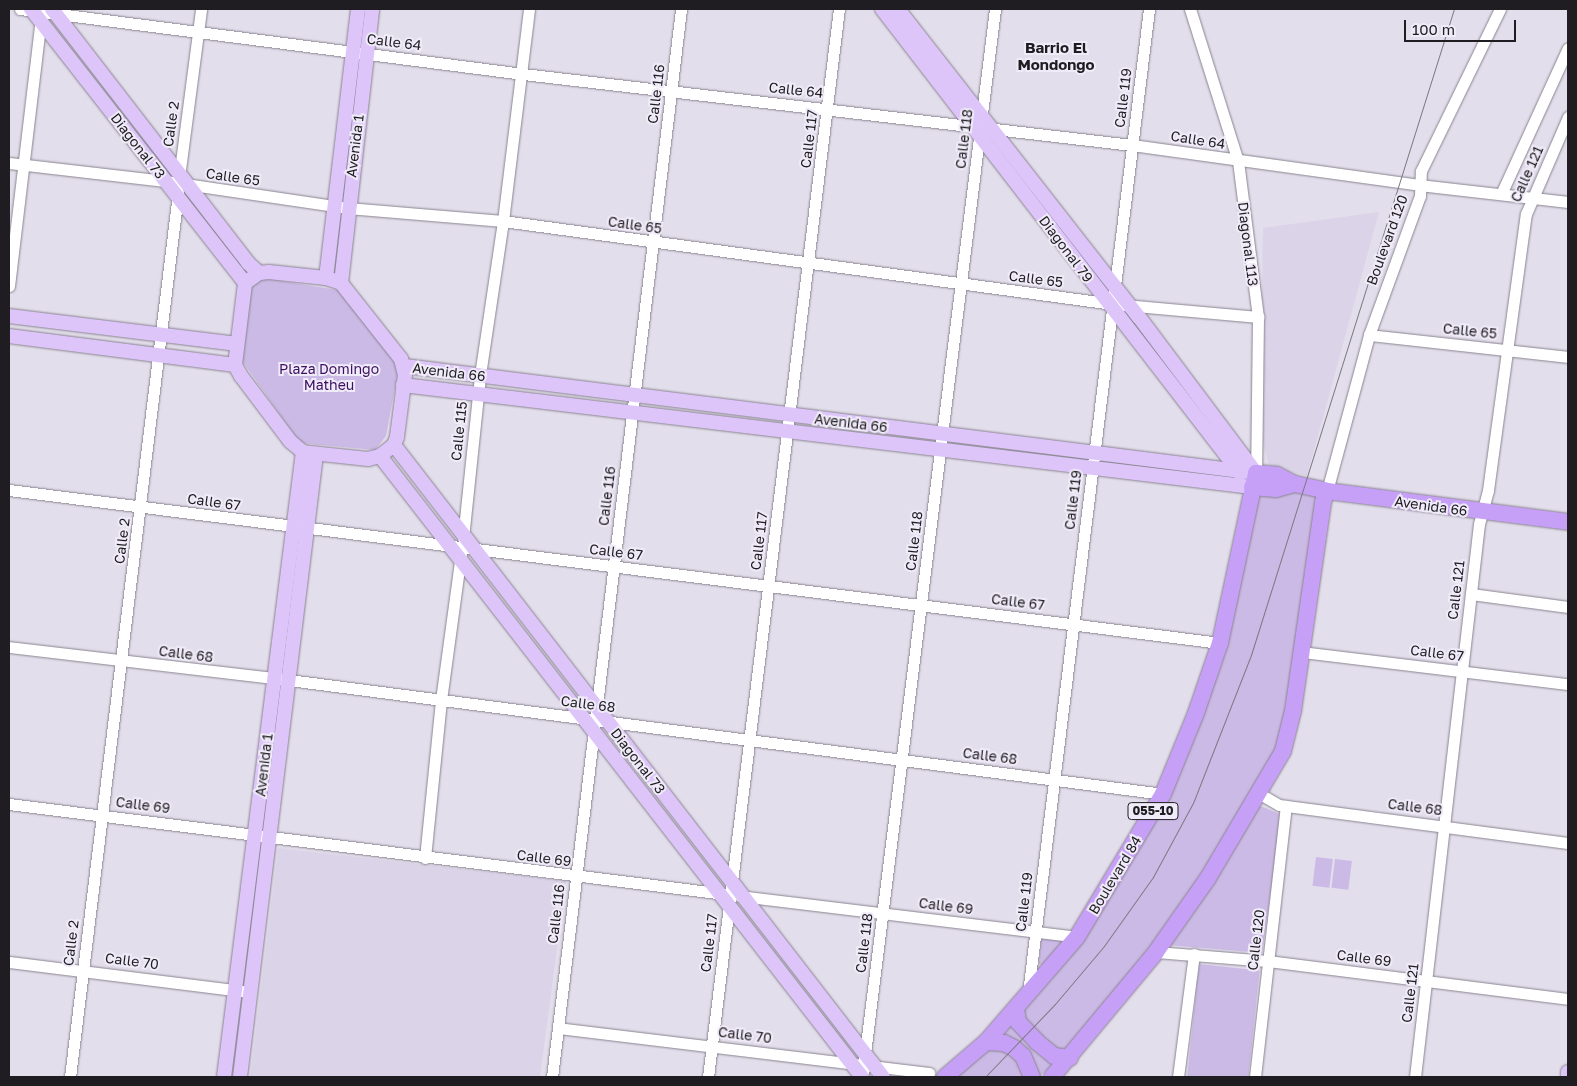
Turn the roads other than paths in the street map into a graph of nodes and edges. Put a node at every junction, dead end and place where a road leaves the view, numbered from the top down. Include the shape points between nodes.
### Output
1 (201, 9) edge
2 (358, 9) edge
3 (372, 9) edge
4 (530, 9) edge
5 (681, 9) edge
6 (839, 9) edge
7 (882, 9) edge
8 (898, 9) edge
9 (995, 9) edge
10 (1149, 9) edge
11 (1190, 9) edge
12 (1500, 9) edge
13 (39, 11) edge
14 (198, 32) junction
15 (1568, 48) edge
16 (360, 52) junction
17 (523, 74) junction
18 (671, 91) junction
19 (828, 108) junction
20 (1568, 117) edge
21 (981, 127) junction
22 (1132, 145) junction
23 (1238, 161) junction
24 (9, 164) edge
25 (24, 165) junction
26 (178, 184) junction
27 (1419, 185) junction
28 (1502, 192) junction
29 (1532, 198) junction
30 (1568, 202) edge
31 (340, 207) junction
32 (503, 221) junction
33 (653, 242) junction
34 (809, 264) junction
35 (259, 273) junction
36 (326, 278) junction
37 (341, 283) junction
38 (245, 284) junction
39 (960, 285) junction
40 (9, 286) edge
41 (1115, 286) junction
42 (1111, 305) junction
43 (1130, 306) junction
44 (9, 316) edge
45 (1258, 317) junction
46 (162, 335) junction
47 (1369, 335) junction
48 (9, 336) edge
49 (237, 344) junction
50 (1506, 350) junction
51 (159, 355) junction
52 (1568, 357) edge
53 (235, 365) junction
54 (405, 366) junction
55 (480, 376) junction
56 (403, 385) junction
57 (478, 394) junction
58 (634, 395) junction
59 (632, 412) junction
60 (790, 416) junction
61 (788, 432) junction
62 (942, 433) junction
63 (394, 445) junction
64 (940, 449) junction
65 (1094, 452) junction
66 (309, 453) junction
67 (380, 456) junction
68 (1092, 467) junction
69 (1237, 470) junction
70 (1254, 480) junction
71 (9, 490) edge
72 (1327, 491) junction
73 (141, 507) junction
74 (1482, 513) junction
75 (1568, 522) edge
76 (294, 527) junction
77 (309, 530) junction
78 (462, 548) junction
79 (613, 566) junction
80 (769, 586) junction
81 (1471, 594) junction
82 (921, 605) junction
83 (1568, 608) edge
84 (1073, 625) junction
85 (1220, 643) junction
86 (9, 648) edge
87 (1302, 652) junction
88 (122, 661) junction
89 (1462, 672) junction
90 (282, 680) junction
91 (1568, 684) edge
92 (441, 700) junction
93 (595, 719) junction
94 (750, 740) junction
95 (902, 760) junction
96 (1054, 779) junction
97 (1163, 794) junction
98 (1260, 794) junction
99 (9, 804) edge
100 (1286, 806) junction
101 (101, 815) junction
102 (1442, 826) junction
103 (255, 834) junction
104 (270, 837) junction
105 (1568, 844) edge
106 (424, 858) junction
107 (576, 877) junction
108 (731, 895) junction
109 (882, 913) junction
110 (1036, 931) junction
111 (1077, 937) junction
112 (1156, 952) junction
113 (1194, 954) junction
114 (1268, 961) junction
115 (9, 962) edge
116 (82, 970) junction
117 (1428, 981) junction
118 (234, 989) junction
119 (251, 993) junction
120 (1028, 995) junction
121 (1568, 999) edge
122 (1016, 1009) junction
123 (558, 1028) junction
124 (986, 1042) junction
125 (712, 1046) junction
126 (1070, 1058) junction
127 (863, 1067) edge
128 (929, 1072) dead end
129 (1568, 1072) edge
130 (70, 1077) edge
131 (224, 1077) edge
132 (240, 1077) edge
133 (552, 1077) edge
134 (708, 1077) edge
135 (883, 1077) edge
136 (945, 1077) edge
137 (1032, 1077) edge
138 (1052, 1077) edge
139 (1178, 1077) edge
140 (1255, 1077) edge
141 (1415, 1077) edge
142 (1568, 1077) edge

1 - 14 street, Calle 2
2 - 16 main road, Avenida 1
3 - 16 main road, Avenida 1
4 - 17 street, Calle 115
5 - 18 street, Calle 116
6 - 19 street, Calle 117
7 - 21 main road, Diagonal 79
8 - 21 main road, Diagonal 79
9 - 21 street, Calle 118
10 - 22 street, Calle 119
11 - 23 street, Diagonal 113
12 - 27 street, Boulevard 120 via 1421,171
13 - 14 street, Calle 64
13 - 25 street
13 - 26 main road, Diagonal 73
14 - 16 street, Calle 64
14 - 26 street, Calle 2
15 - 28 street, Calle 121
16 - 17 street, Calle 64
16 - 31 main road, Avenida 1
17 - 18 street, Calle 64
17 - 32 street, Calle 115
18 - 19 street, Calle 64
18 - 33 street, Calle 116
19 - 21 street, Calle 64
19 - 34 street, Calle 117
20 - 29 street, Calle 121
21 - 22 street, Calle 64
21 - 39 street, Calle 118
21 - 41 main road, Diagonal 79
21 - 42 main road, Diagonal 79
22 - 23 street, Calle 64
22 - 41 street, Calle 119
23 - 27 street, Calle 64
23 - 45 street, Diagonal 113
24 - 25 street, Calle 65
25 - 26 street, Calle 65
25 - 40 street
26 - 31 street, Calle 65
26 - 35 main road, Diagonal 73
26 - 38 main road, Diagonal 73
26 - 46 street, Calle 2
27 - 28 street, Calle 64
27 - 47 street, Boulevard 120 via 1420,196
28 - 29 street, Calle 64
29 - 30 street, Calle 64
29 - 50 street, Calle 121 via 1526,214
31 - 32 street, Calle 65
31 - 36 main road, Avenida 1
31 - 37 main road, Avenida 1
32 - 33 street, Calle 65
32 - 55 street, Calle 115
33 - 34 street, Calle 65
33 - 58 street, Calle 116
34 - 39 street, Calle 65
34 - 60 street, Calle 117
35 - 36 main road
35 - 38 main road
36 - 37 main road
37 - 54 main road
38 - 49 main road
39 - 42 street, Calle 65
39 - 62 street, Calle 118
41 - 42 street, Calle 119
41 - 43 main road, Diagonal 79
42 - 43 street, Calle 65
42 - 65 street, Calle 119
42 - 69 main road, Diagonal 79
43 - 45 street, Calle 65
43 - 70 main road, Diagonal 79
44 - 46 main road
45 - 70 street, Diagonal 113
46 - 49 main road
46 - 51 street, Calle 2
47 - 50 street, Calle 65
47 - 72 street, Boulevard 120
48 - 51 main road
49 - 53 main road
50 - 52 street, Calle 65
50 - 74 street, Calle 121
51 - 53 main road
51 - 73 street, Calle 2
53 - 66 main road via 290,441
54 - 55 main road, Avenida 66
54 - 56 main road
55 - 57 street, Calle 115
55 - 58 main road, Avenida 66
56 - 57 main road, Avenida 66
56 - 63 main road
57 - 59 main road, Avenida 66
57 - 78 street, Calle 115
58 - 59 street, Calle 116
58 - 60 main road, Avenida 66
59 - 61 main road, Avenida 66
59 - 79 street, Calle 116
60 - 61 street, Calle 117
60 - 62 main road, Avenida 66
61 - 64 main road, Avenida 66
61 - 80 street, Calle 117
62 - 64 street, Calle 118
62 - 65 main road, Avenida 66
63 - 67 main road
63 - 78 main road, Diagonal 73
64 - 68 main road, Avenida 66
64 - 82 street, Calle 118
65 - 68 street, Calle 119
65 - 69 main road, Avenida 66
66 - 67 main road via 368,459
66 - 76 main road, Avenida 1
66 - 77 main road, Avenida 1
67 - 78 main road, Diagonal 73
68 - 70 main road, Avenida 66
68 - 84 street, Calle 119
69 - 70 main road, Diagonal 79
70 - 72 highway, Avenida 66 via 1276,489 1295,484
70 - 85 highway, Boulevard 84 / 055-10
71 - 73 street, Calle 67
72 - 74 highway, Avenida 66
72 - 87 highway
73 - 76 street, Calle 67
73 - 88 street, Calle 2
74 - 75 highway, Avenida 66
74 - 81 street, Calle 121
76 - 77 street, Calle 67
76 - 90 main road, Avenida 1
77 - 78 street, Calle 67
77 - 90 main road, Avenida 1
78 - 79 street, Calle 67
78 - 92 street, Calle 115
78 - 93 main road, Diagonal 73
79 - 80 street, Calle 67
79 - 93 street, Calle 116
80 - 82 street, Calle 67
80 - 94 street, Calle 117
81 - 83 street
81 - 89 street, Calle 121
82 - 84 street, Calle 67
82 - 95 street, Calle 118
84 - 85 street, Calle 67
84 - 96 street, Calle 119
85 - 97 highway, Boulevard 84 / 055-10
86 - 88 street, Calle 68
87 - 89 street, Calle 67
87 - 98 highway via 1283,750
88 - 90 street, Calle 68
88 - 101 street, Calle 2
89 - 91 street, Calle 67
89 - 102 street, Calle 121
90 - 92 street, Calle 68
90 - 103 main road, Avenida 1
90 - 104 main road, Avenida 1
92 - 93 street, Calle 68
92 - 106 street, Calle 115
93 - 94 street, Calle 68
93 - 107 street, Calle 116
93 - 108 main road, Diagonal 73
94 - 95 street, Calle 68
94 - 108 street, Calle 117
95 - 96 street, Calle 68
95 - 109 street, Calle 118
96 - 97 street, Calle 68
96 - 110 street, Calle 119
97 - 111 highway, Boulevard 84 / 055-10
98 - 100 street, Calle 68
98 - 112 highway via 1208,878
99 - 101 street, Calle 69
100 - 102 street, Calle 68
100 - 114 street, Calle 120
101 - 103 street, Calle 69
101 - 116 street, Calle 2
102 - 105 street, Calle 68
102 - 117 street, Calle 121
103 - 104 street, Calle 69
103 - 118 main road, Avenida 1
104 - 106 street, Calle 69
104 - 119 main road, Avenida 1
106 - 107 street, Calle 69
107 - 108 street, Calle 69
107 - 123 street, Calle 116
108 - 109 street, Calle 69
108 - 125 street, Calle 117
108 - 127 main road, Diagonal 73
109 - 110 street, Calle 69
109 - 127 street, Calle 118
110 - 111 street, Calle 69
110 - 120 street, Calle 119
111 - 120 highway, Boulevard 84 / 055-10
112 - 113 street, Calle 69
112 - 126 highway
113 - 114 street, Calle 69
113 - 139 street
114 - 117 street, Calle 69
114 - 140 street, Calle 120
115 - 116 street, Calle 70
116 - 118 street, Calle 70
116 - 130 street, Calle 2
117 - 121 street, Calle 69
117 - 141 street, Calle 121
118 - 119 street, Calle 70
118 - 131 main road, Avenida 1
119 - 132 main road, Avenida 1
120 - 122 highway, Boulevard 84 / 055-10
122 - 124 highway, Boulevard 84 / 055-10
122 - 126 highway via 1018,1022 1038,1042 1054,1056
123 - 125 street, Calle 70
123 - 133 street, Calle 116
124 - 136 highway, Boulevard 84 / 055-10
124 - 137 highway via 1004,1043 1014,1048 1024,1056
125 - 127 street, Calle 70
125 - 134 street, Calle 117
126 - 138 highway
127 - 128 street, Calle 70
127 - 135 main road, Diagonal 73
129 - 142 main road

